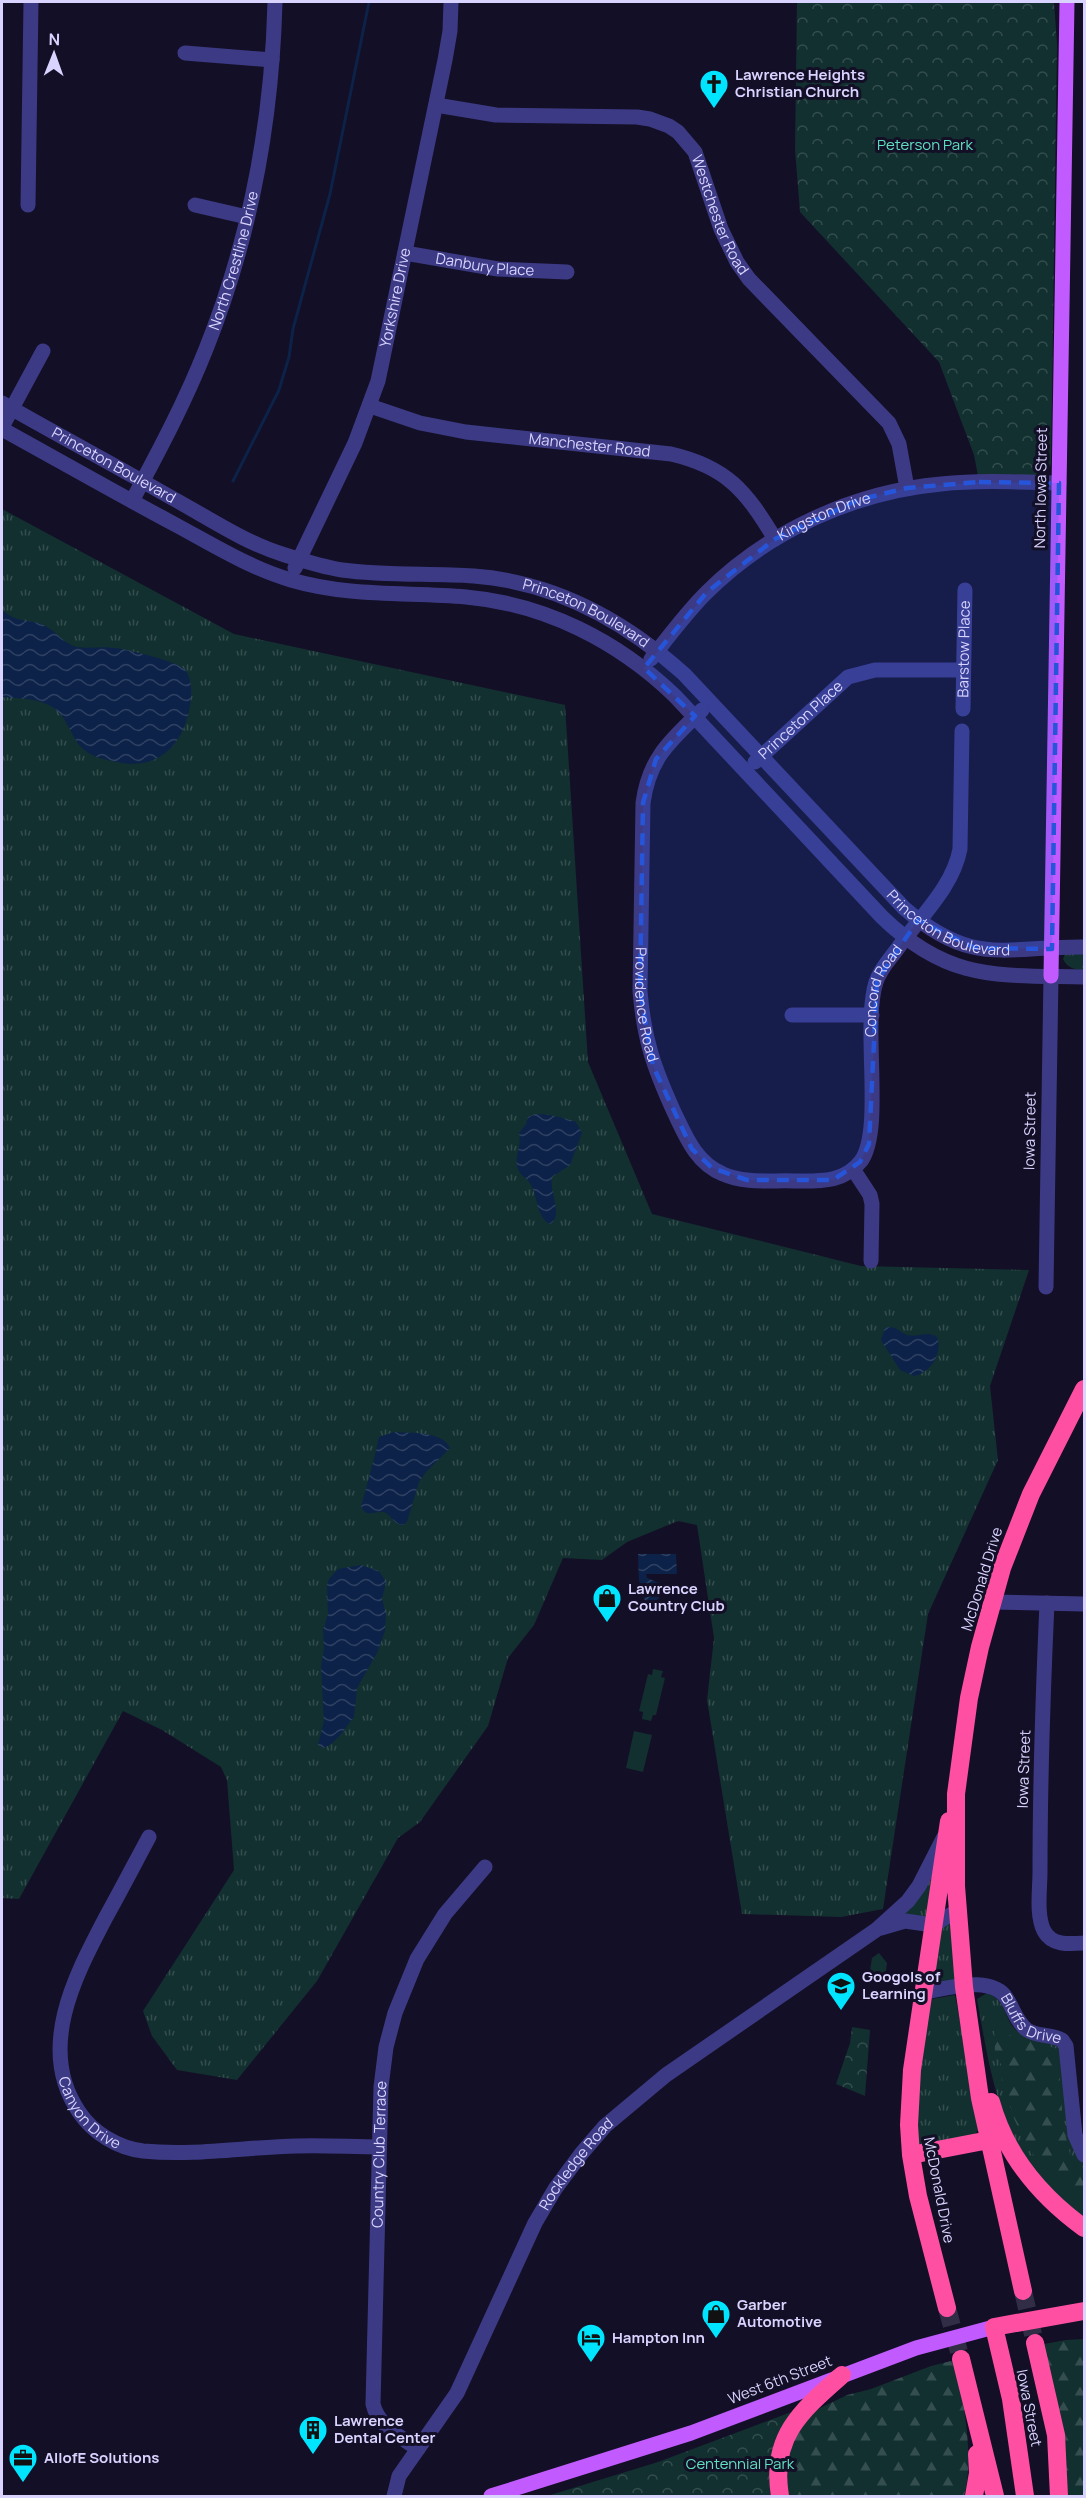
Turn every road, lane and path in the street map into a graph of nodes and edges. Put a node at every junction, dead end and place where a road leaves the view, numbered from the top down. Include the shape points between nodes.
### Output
1 (32, 2) edge
2 (275, 2) edge
3 (451, 2) edge
4 (1067, 2) edge
5 (185, 54) dead end
6 (272, 60) junction
7 (436, 105) junction
8 (28, 205) dead end
9 (195, 205) dead end
10 (247, 217) junction
11 (405, 253) junction
12 (567, 272) dead end
13 (43, 351) dead end
14 (6, 406) edge
15 (370, 406) junction
16 (2, 428) edge
17 (143, 481) junction
18 (1059, 483) junction
19 (908, 488) junction
20 (132, 501) junction
21 (775, 539) junction
22 (298, 559) junction
23 (291, 580) junction
24 (965, 590) dead end
25 (657, 651) junction
26 (644, 668) junction
27 (963, 670) junction
28 (710, 702) junction
29 (963, 709) dead end
30 (695, 716) junction
31 (962, 731) dead end
32 (762, 755) junction
33 (746, 771) junction
34 (918, 920) junction
35 (905, 938) junction
36 (1084, 947) edge
37 (1052, 949) junction
38 (1051, 976) junction
39 (1084, 977) edge
40 (792, 1015) dead end
41 (872, 1015) junction
42 (853, 1169) junction
43 (871, 1261) dead end
44 (1046, 1287) dead end
45 (1084, 1389) edge
46 (992, 1602) junction
47 (1047, 1603) junction
48 (1084, 1604) edge
49 (956, 1794) junction
50 (946, 1834) junction
51 (149, 1837) dead end
52 (485, 1867) dead end
53 (957, 1911) junction
54 (933, 1924) junction
55 (876, 1930) junction
56 (1084, 1943) edge
57 (964, 1987) junction
58 (924, 1992) junction
59 (976, 2059) junction
60 (989, 2140) junction
61 (379, 2147) junction
62 (911, 2155) junction
63 (1084, 2155) edge
64 (1084, 2228) edge
65 (1023, 2291) tunnel mouth
66 (947, 2308) tunnel mouth
67 (1084, 2310) edge
68 (994, 2328) junction
69 (1035, 2343) tunnel mouth
70 (962, 2359) tunnel mouth
71 (842, 2375) junction
72 (976, 2417) junction
73 (418, 2449) junction
74 (394, 2496) edge
75 (491, 2496) edge
76 (780, 2496) edge
77 (974, 2496) edge
78 (996, 2496) edge
79 (1025, 2496) edge
80 (1059, 2496) edge

1 - 8 street
2 - 6 street, North Crestline Drive
3 - 7 street, Yorkshire Drive via 450,31
4 - 18 main road, North Iowa Street
5 - 6 street
6 - 10 street, North Crestline Drive via 263,142
7 - 11 street, Yorkshire Drive
7 - 19 street, Westchester Road via 496,115 637,117 660,122 678,132 701,162 721,229 737,262 889,423 899,444
9 - 10 street
10 - 17 street, North Crestline Drive via 206,349
11 - 12 street, Danbury Place via 498,269
11 - 15 street, Yorkshire Drive
13 - 14 street
14 - 16 street
14 - 17 street, Princeton Boulevard
15 - 21 street, Manchester Road via 450,430 690,458 740,487
15 - 22 street, Yorkshire Drive via 356,443
16 - 20 street, Princeton Boulevard
17 - 20 street, North Crestline Drive
17 - 22 street, Princeton Boulevard via 237,534
18 - 19 street, Kingston Drive via 979,482
18 - 37 main road, North Iowa Street
19 - 21 street, Kingston Drive via 849,504
20 - 23 street, Princeton Boulevard via 238,558
21 - 25 street, Kingston Drive via 707,592
22 - 23 street, Yorkshire Drive
22 - 25 street, Princeton Boulevard via 357,572 477,576 526,585 594,610
23 - 26 street, Princeton Boulevard via 352,593 468,597 514,605 572,624
24 - 27 street, Barstow Place
25 - 26 street, Kingston Drive
25 - 28 street, Princeton Boulevard
26 - 30 street, Princeton Boulevard
27 - 29 street, Barstow Place
27 - 32 street, Princeton Place via 875,670 848,677
28 - 30 street, Providence Road
28 - 32 street, Princeton Boulevard
30 - 33 street, Princeton Boulevard
30 - 42 street, Providence Road via 656,759 649,772 643,803 640,991 653,1066 692,1149 723,1174 747,1180 823,1181
31 - 34 street, Concord Road via 958,863 943,890
32 - 33 street, Princeton Place
32 - 34 street, Princeton Boulevard
33 - 35 street, Princeton Boulevard
34 - 35 street, Concord Road
34 - 37 street, Princeton Boulevard via 945,938 975,948
35 - 38 street, Princeton Boulevard via 932,956 965,970
35 - 41 street, Concord Road via 877,981
36 - 37 street, Princeton Boulevard
37 - 38 main road, North Iowa Street
38 - 39 street, Princeton Boulevard
38 - 44 street, Iowa Street
40 - 41 street
41 - 42 street, Concord Road via 870,1130 865,1154
42 - 43 street via 872,1204
45 - 46 highway, McDonald Drive via 1031,1494
46 - 47 street
46 - 49 highway, McDonald Drive via 969,1698
47 - 48 street
47 - 56 street, Iowa Street via 1041,1920 1047,1935 1057,1942
49 - 50 highway, McDonald Drive
49 - 53 highway, McDonald Drive
50 - 54 highway, McDonald Drive
50 - 55 street via 919,1886
51 - 61 street, Canyon Drive via 78,1971 65,2008 60,2060 72,2103 82,2117 106,2138 142,2151
52 - 61 street, Country Club Terrace via 432,1934 405,1985 386,2047
53 - 54 street
53 - 57 highway, McDonald Drive
54 - 55 street via 905,1921
54 - 58 highway, McDonald Drive
55 - 73 street, Rockledge Road via 666,2075 605,2126 539,2216 457,2393
57 - 58 street, Bluffs Drive
57 - 59 highway, McDonald Drive
57 - 63 street, Bluffs Drive via 984,1985 997,1989 1024,2027 1062,2040 1066,2046 1076,2135
58 - 62 highway, McDonald Drive via 912,2070
59 - 60 highway, McDonald Drive
59 - 64 highway via 995,2117 1021,2167 1046,2196
60 - 62 highway
60 - 65 highway, McDonald Drive
61 - 73 street, Country Club Terrace via 373,2404 383,2423
62 - 66 highway, McDonald Drive
67 - 68 highway, West 6th Street
68 - 71 main road, West 6th Street via 916,2348
68 - 79 highway, Iowa Street via 1011,2399
69 - 80 highway via 1056,2435
70 - 72 highway
71 - 75 main road, West 6th Street via 670,2441
71 - 76 highway via 806,2409 782,2442 778,2465
72 - 77 highway via 978,2473
72 - 78 highway
73 - 74 street, Rockledge Road via 399,2476

